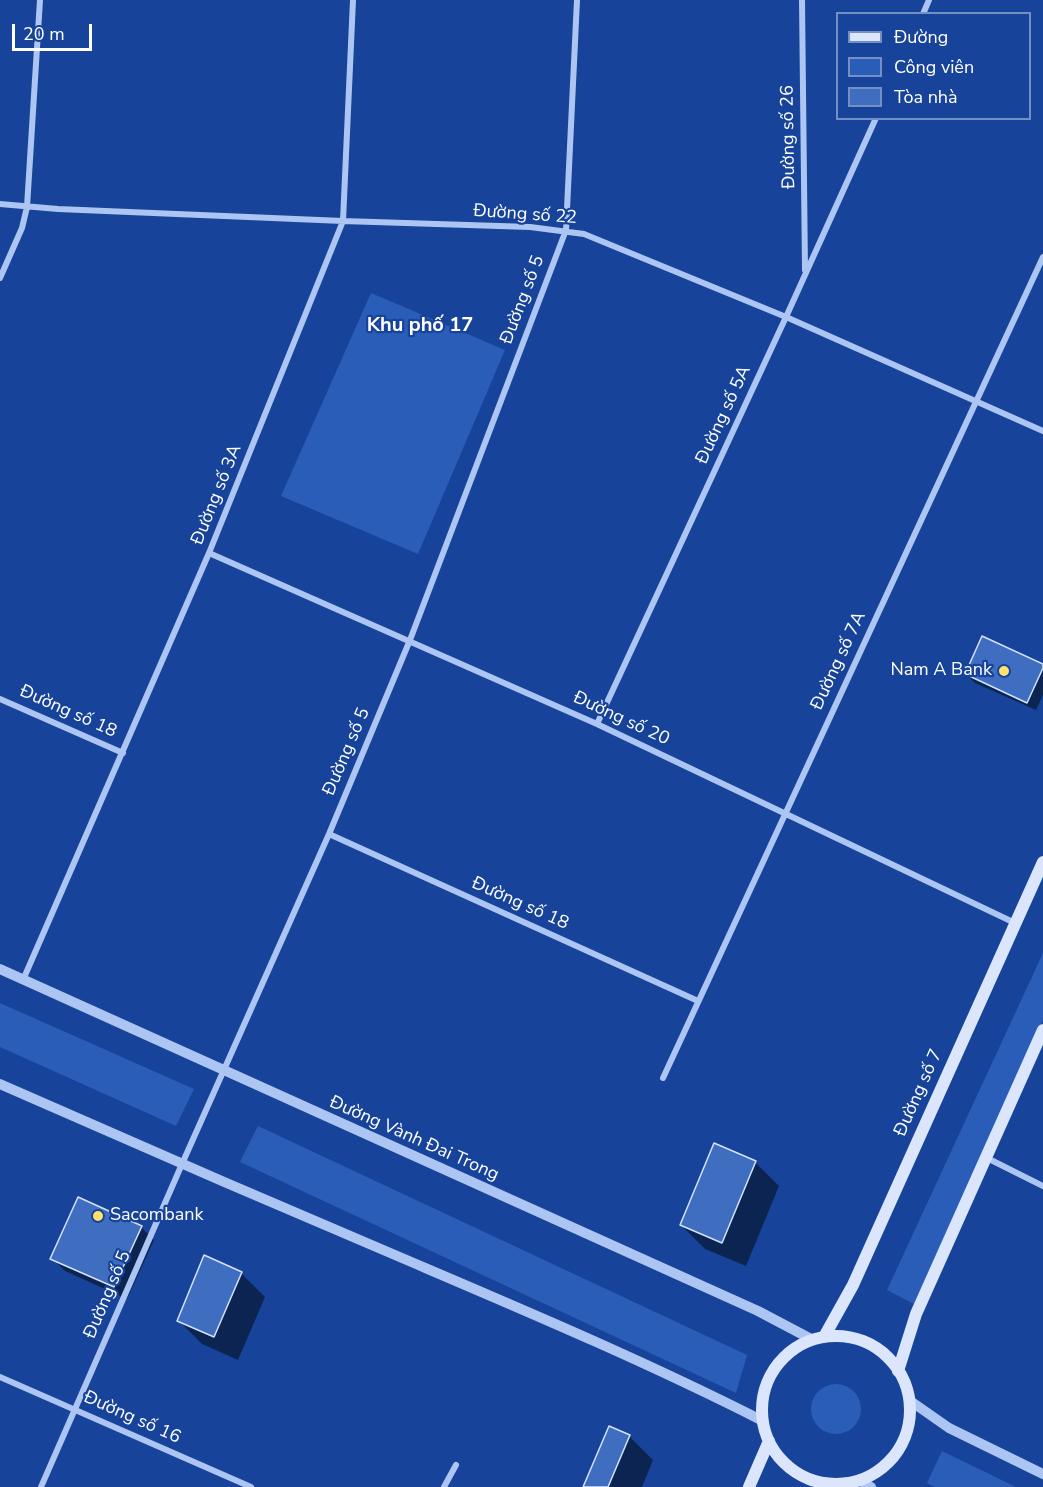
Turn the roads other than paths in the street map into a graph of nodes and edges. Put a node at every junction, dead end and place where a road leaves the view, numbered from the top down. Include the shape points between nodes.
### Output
1 (40, 0) edge
2 (353, 0) edge
3 (577, 0) edge
4 (802, 0) edge
5 (875, 120) edge
6 (0, 204) edge
7 (27, 207) junction
8 (343, 222) junction
9 (566, 230) junction
10 (1043, 257) edge
11 (805, 273) junction
12 (0, 278) edge
13 (786, 318) junction
14 (976, 401) junction
15 (1043, 431) edge
16 (209, 554) junction
17 (410, 640) junction
18 (0, 699) edge
19 (597, 724) junction
20 (123, 753) junction
21 (786, 812) junction
22 (329, 834) junction
23 (1043, 862) edge
24 (1016, 923) junction
25 (0, 969) edge
26 (23, 980) junction
27 (698, 1001) junction
28 (1043, 1030) edge
29 (224, 1071) junction
30 (663, 1078) dead end
31 (0, 1084) edge
32 (985, 1157) junction
33 (182, 1164) junction
34 (1043, 1186) edge
35 (818, 1339) junction
36 (898, 1371) junction
37 (0, 1377) edge
38 (909, 1400) junction
39 (75, 1409) junction
40 (763, 1421) junction
41 (769, 1441) junction
42 (456, 1465) dead end
43 (1043, 1474) edge
44 (859, 1480) junction
45 (844, 1485) edge
46 (41, 1487) edge
47 (251, 1487) edge
48 (444, 1487) edge
49 (749, 1487) edge
50 (871, 1487) edge

1 - 7 street
2 - 8 street, Đường số 3A
3 - 9 street, Đường số 5
4 - 11 street, Đường số 26
5 - 11 street, Đường số 5A
6 - 7 street, Đường số 22
7 - 8 street, Đường số 22
7 - 12 street
8 - 9 street, Đường số 22
8 - 16 street, Đường số 3A
9 - 13 street, Đường số 22 via 600,240
9 - 17 street, Đường số 5
10 - 14 street, Đường số 7A
11 - 13 street, Đường số 5A
13 - 14 street, Đường số 22
13 - 19 street, Đường số 5A
14 - 15 street, Đường số 22
14 - 21 street, Đường số 7A
16 - 17 street, Đường số 20
16 - 20 street, Đường số 3A
17 - 19 street, Đường số 20
17 - 22 street, Đường số 5
18 - 20 street, Đường số 18
19 - 21 street, Đường số 20
20 - 26 street, Đường số 3A
21 - 24 street, Đường số 20
21 - 27 street, Đường số 7A
22 - 27 street, Đường số 18
22 - 29 street, Đường số 5
23 - 24 main road, Đường số 7
24 - 35 main road, Đường số 7 via 853,1285
25 - 26 street, Đường Vành Đai Trong
26 - 29 street, Đường Vành Đai Trong
27 - 30 street, Đường số 7A
28 - 32 main road
29 - 33 street, Đường số 5
29 - 35 street, Đường Vành Đai Trong
31 - 33 street
32 - 34 street
32 - 36 main road via 916,1314
33 - 39 street, Đường số 5
33 - 40 street via 526,1311
35 - 36 main road via 845,1337 866,1343 884,1354
35 - 40 main road via 792,1351 776,1367 763,1399
36 - 38 main road
37 - 39 street, Đường số 16
38 - 43 street via 949,1428
38 - 44 main road via 908,1426 898,1449 881,1468
39 - 46 street, Đường số 5
39 - 47 street, Đường số 16
40 - 41 main road
41 - 45 main road via 782,1460 800,1474 821,1483
41 - 49 main road
42 - 48 street
44 - 45 main road
44 - 50 street

